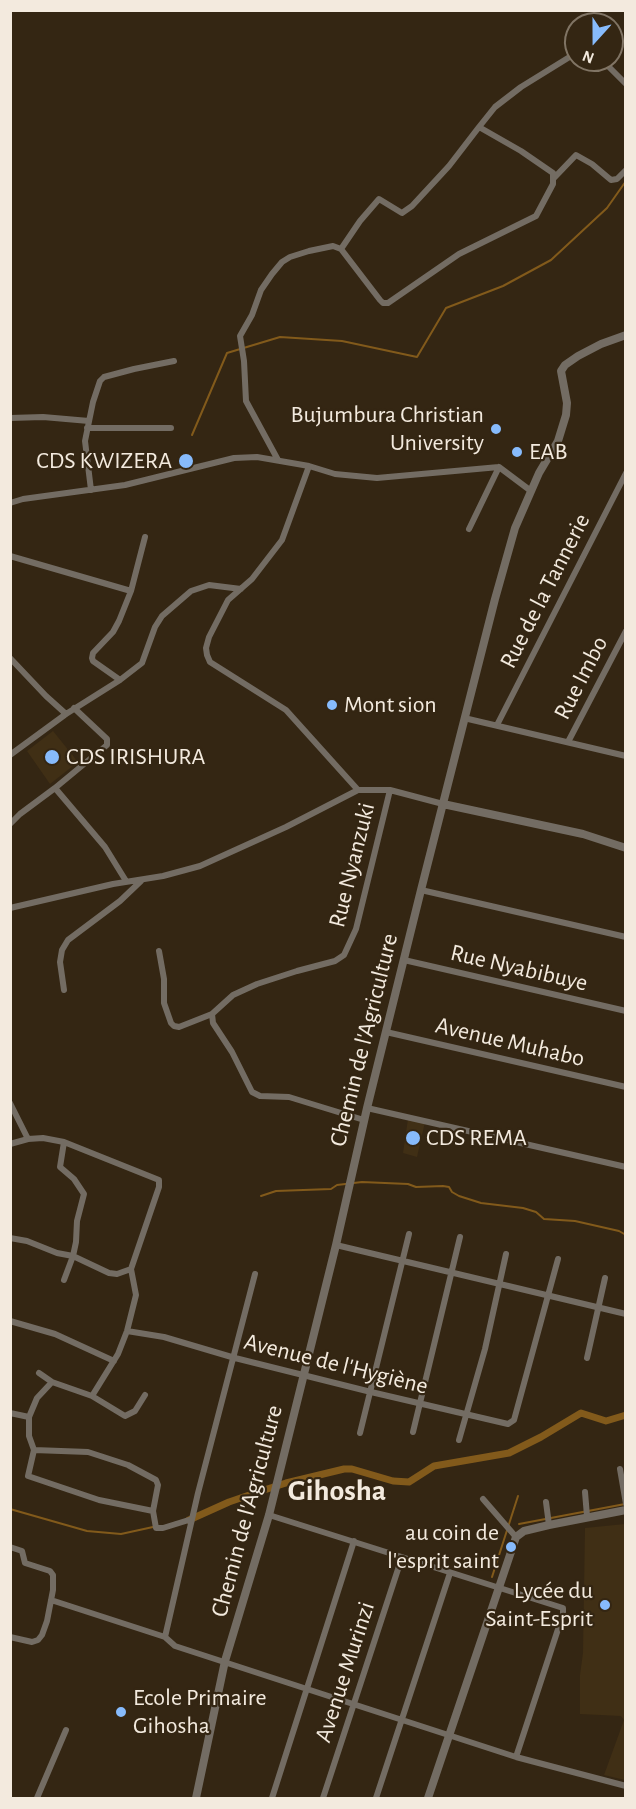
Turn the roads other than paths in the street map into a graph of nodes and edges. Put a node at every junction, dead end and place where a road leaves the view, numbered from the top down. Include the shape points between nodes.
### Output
1 (564, 60) edge
2 (614, 72) edge
3 (626, 84) edge
4 (478, 128) junction
5 (626, 170) edge
6 (554, 178) junction
7 (341, 249) junction
8 (626, 335) edge
9 (174, 361) dead end
10 (10, 418) edge
11 (89, 421) junction
12 (87, 428) junction
13 (171, 428) dead end
14 (278, 459) junction
15 (309, 466) junction
16 (499, 467) junction
17 (626, 473) edge
18 (91, 490) junction
19 (531, 491) junction
20 (10, 503) edge
21 (469, 529) dead end
22 (145, 537) dead end
23 (10, 556) edge
24 (241, 589) junction
25 (131, 591) junction
26 (626, 631) edge
27 (10, 658) edge
28 (120, 680) junction
29 (74, 708) junction
30 (66, 714) junction
31 (464, 718) junction
32 (497, 725) junction
33 (568, 742) junction
34 (10, 755) edge
35 (626, 756) edge
36 (55, 788) junction
37 (358, 790) junction
38 (390, 790) junction
39 (443, 804) junction
40 (10, 824) edge
41 (626, 848) edge
42 (126, 881) junction
43 (141, 881) junction
44 (421, 890) junction
45 (10, 908) edge
46 (626, 937) edge
47 (159, 951) dead end
48 (404, 960) junction
49 (64, 990) dead end
50 (626, 1011) edge
51 (212, 1014) junction
52 (386, 1032) junction
53 (626, 1087) edge
54 (10, 1103) edge
55 (367, 1108) junction
56 (364, 1120) junction
57 (28, 1139) junction
58 (64, 1142) junction
59 (10, 1144) edge
60 (626, 1167) edge
61 (409, 1234) dead end
62 (460, 1237) dead end
63 (10, 1238) edge
64 (336, 1245) junction
65 (506, 1254) dead end
66 (74, 1256) junction
67 (558, 1260) dead end
68 (403, 1261) junction
69 (131, 1269) junction
70 (451, 1272) junction
71 (255, 1274) dead end
72 (605, 1278) dead end
73 (64, 1280) dead end
74 (499, 1285) junction
75 (549, 1296) junction
76 (599, 1308) junction
77 (626, 1314) edge
78 (10, 1321) edge
79 (127, 1331) junction
80 (235, 1358) junction
81 (586, 1358) dead end
82 (114, 1361) junction
83 (39, 1372) dead end
84 (304, 1374) junction
85 (52, 1382) junction
86 (371, 1392) junction
87 (145, 1395) dead end
88 (92, 1396) junction
89 (421, 1403) junction
90 (10, 1413) edge
91 (468, 1414) junction
92 (28, 1417) junction
93 (360, 1432) dead end
94 (413, 1432) dead end
95 (459, 1440) dead end
96 (34, 1450) junction
97 (620, 1469) dead end
98 (585, 1492) dead end
99 (483, 1499) dead end
100 (546, 1502) dead end
101 (626, 1504) edge
102 (626, 1510) edge
103 (153, 1511) junction
104 (268, 1515) junction
105 (587, 1516) junction
106 (192, 1519) junction
107 (549, 1525) junction
108 (516, 1537) junction
109 (354, 1541) junction
110 (10, 1547) edge
111 (402, 1557) junction
112 (450, 1573) junction
113 (499, 1588) junction
114 (51, 1600) junction
115 (10, 1637) edge
116 (165, 1637) junction
117 (225, 1661) junction
118 (307, 1689) junction
119 (353, 1704) junction
120 (402, 1719) junction
121 (66, 1730) dead end
122 (449, 1735) junction
123 (516, 1757) junction
124 (626, 1786) edge
125 (37, 1798) edge
126 (196, 1798) edge
127 (272, 1798) edge
128 (323, 1798) edge
129 (376, 1798) edge
130 (428, 1798) edge

1 - 4 street via 495,107
2 - 3 street
4 - 6 street via 538,161
4 - 7 street via 412,206 402,213 379,199
5 - 6 street via 611,180 576,155
6 - 7 street via 536,216 459,254 388,303 380,300
7 - 14 street via 326,247 282,262 261,290 241,332 246,401
8 - 19 street, Chemin de l'Agriculture via 601,344 563,368 566,415 558,441
9 - 11 street via 104,377 97,387
10 - 11 street
11 - 12 street
12 - 13 street
12 - 18 street
14 - 15 street
14 - 18 street via 234,458
15 - 16 street via 335,474 377,478
15 - 24 street via 282,540
16 - 19 street
16 - 21 street
17 - 32 street, Rue de la Tannerie
18 - 20 street
19 - 31 street, Chemin de l'Agriculture via 515,528
22 - 25 street
23 - 25 street
24 - 28 street via 209,585 191,591 162,616 142,663
24 - 37 street via 228,600 209,638 206,648 210,662 286,710
25 - 28 street via 113,632 92,658
26 - 33 street, Rue Imbo
27 - 30 street
28 - 29 street
29 - 30 street
29 - 36 street via 108,742
30 - 34 street
31 - 32 street
31 - 39 street, Chemin de l'Agriculture
32 - 33 street
33 - 35 street
36 - 40 street
36 - 42 street via 105,847
37 - 38 street
37 - 43 street via 200,866
38 - 39 street
38 - 51 street, Rue Nyanzuki via 356,929 344,955 257,984 233,995
39 - 41 street via 583,834
39 - 44 street, Chemin de l'Agriculture
42 - 43 street
42 - 45 street
43 - 49 street via 68,940 60,962
44 - 46 street
44 - 48 street, Chemin de l'Agriculture
47 - 51 street, Rue Nyanzuki via 164,1003 171,1023 179,1027
48 - 50 street, Rue Nyabibuye
48 - 52 street, Chemin de l'Agriculture
51 - 56 street via 213,1023 252,1092 289,1097
52 - 53 street, Avenue Muhabo
52 - 55 street, Chemin de l'Agriculture
54 - 57 street
55 - 56 street, Chemin de l'Agriculture
55 - 60 street
56 - 64 street, Chemin de l'Agriculture
57 - 58 street
57 - 59 street
58 - 66 street via 60,1167 84,1194
58 - 69 street via 159,1180
61 - 68 street
62 - 70 street
63 - 66 street
64 - 68 street
64 - 84 street, Chemin de l'Agriculture
65 - 74 street
66 - 69 street via 110,1273
66 - 73 street
67 - 75 street, Avenue de l'Hygiène
68 - 70 street
68 - 86 street
69 - 79 street via 136,1295
70 - 74 street
70 - 89 street
71 - 80 street
72 - 76 street
74 - 75 street
74 - 91 street
75 - 76 street
75 - 91 street, Avenue de l'Hygiène via 514,1420 508,1424
76 - 77 street
76 - 81 street
78 - 82 street via 55,1334
79 - 80 street, Avenue de l'Hygiène via 173,1339
79 - 82 street
80 - 84 street, Avenue de l'Hygiène
80 - 106 street
82 - 88 street
83 - 85 street
84 - 86 street, Avenue de l'Hygiène
84 - 104 street, Chemin de l'Agriculture
85 - 88 street
85 - 92 street
86 - 89 street, Avenue de l'Hygiène
86 - 93 street
87 - 88 street via 135,1411 125,1416
89 - 91 street, Avenue de l'Hygiène
89 - 94 street
90 - 92 street
91 - 95 street
92 - 96 street
96 - 103 street via 30,1478 99,1500
96 - 103 street via 88,1452 128,1465 156,1480 159,1491
97 - 101 street
98 - 105 street
99 - 108 street
100 - 107 street
102 - 105 street
103 - 106 street via 156,1528
104 - 109 street
104 - 117 street, Chemin de l'Agriculture
105 - 107 street
106 - 116 street
107 - 108 street
108 - 113 street
109 - 111 street
109 - 118 street
110 - 114 street via 22,1551 25,1563 50,1571
111 - 112 street
111 - 119 street, Avenue Murinzi
112 - 113 street
112 - 120 street
113 - 122 street
113 - 123 street via 560,1606 564,1611
114 - 115 street via 38,1640
114 - 116 street
116 - 117 street via 176,1646
117 - 118 street
117 - 126 street, Chemin de l'Agriculture
118 - 119 street
118 - 127 street
119 - 120 street
119 - 128 street, Avenue Murinzi
120 - 122 street
120 - 129 street
121 - 125 street
122 - 123 street
122 - 130 street
123 - 124 street

